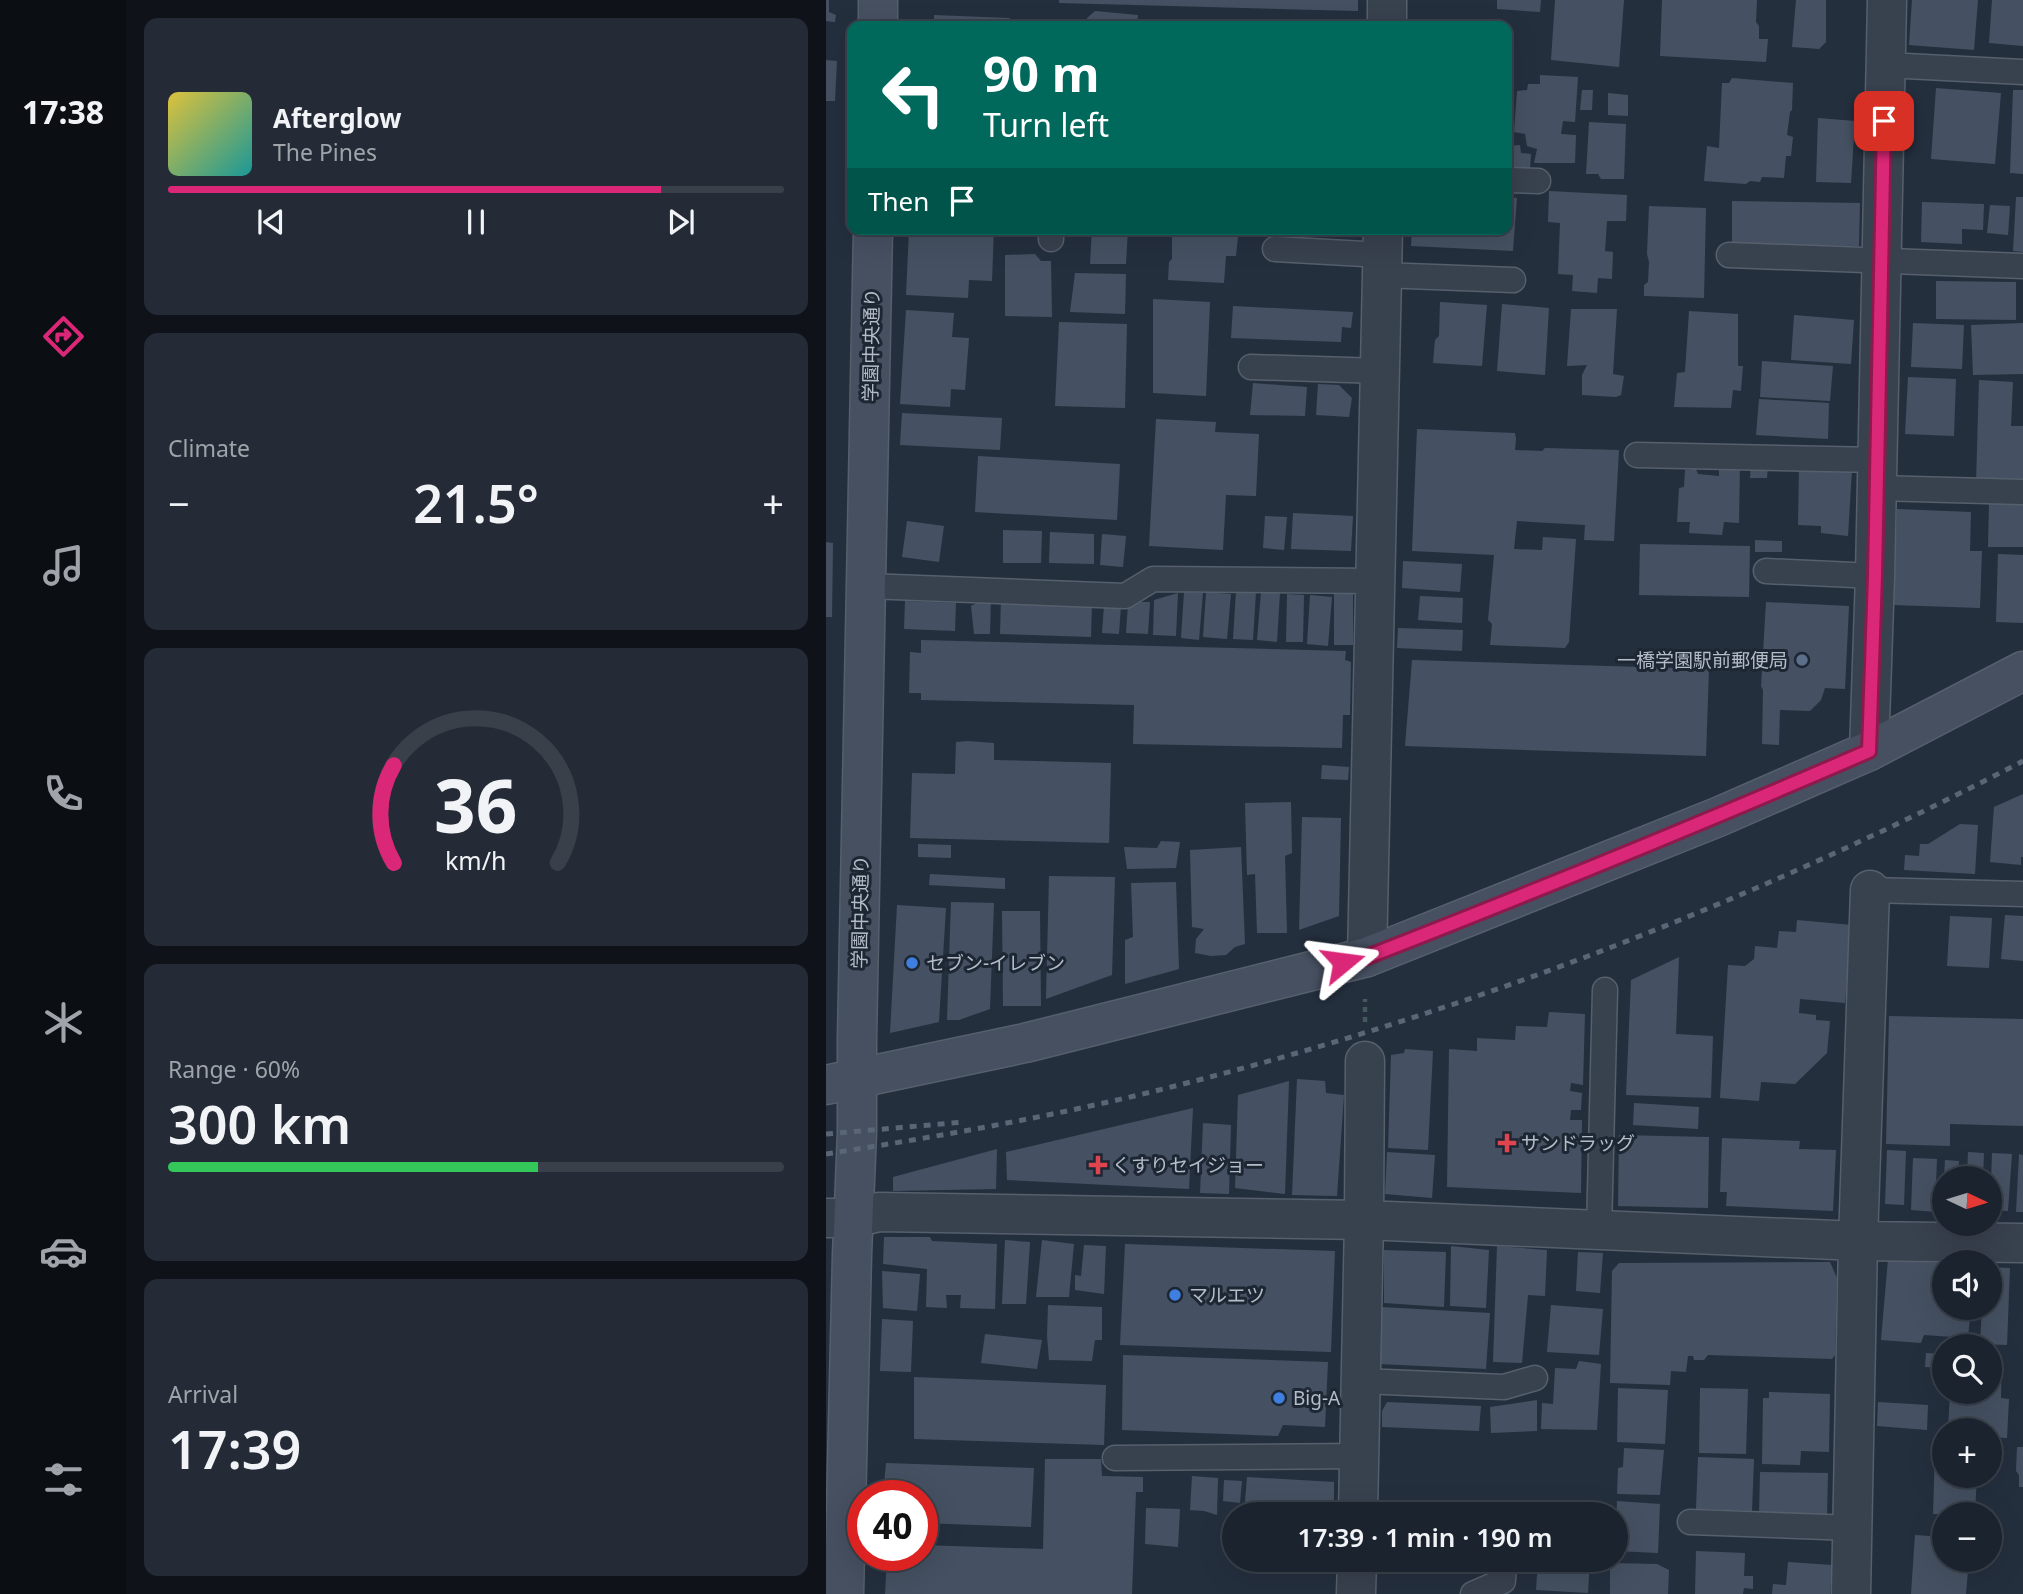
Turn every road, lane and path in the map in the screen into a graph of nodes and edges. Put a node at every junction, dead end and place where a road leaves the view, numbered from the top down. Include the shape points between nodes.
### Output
1 (878, 0) edge
2 (1387, 0) edge
3 (1887, 0) edge
4 (878, 21) edge
5 (1387, 21) edge
6 (1885, 65) junction
7 (2023, 72) edge
8 (1512, 180) edge
9 (1538, 181) dead end
10 (873, 235) edge
11 (1275, 249) dead end
12 (1382, 253) edge
13 (1729, 255) dead end
14 (1882, 261) junction
15 (2023, 266) edge
16 (1513, 280) dead end
17 (1251, 367) dead end
18 (1380, 371) junction
19 (1637, 455) dead end
20 (1877, 474) junction
21 (2023, 492) edge
22 (1766, 572) dead end
23 (1875, 576) junction
24 (1376, 581) junction
25 (866, 586) junction
26 (2023, 671) edge
27 (1869, 751) junction
28 (1870, 890) joint
29 (2023, 894) edge
30 (1367, 957) junction
31 (1605, 990) dead end
32 (1364, 1061) joint
33 (841, 1082) edge
34 (839, 1218) edge
35 (1364, 1220) junction
36 (1599, 1231) junction
37 (1858, 1241) junction
38 (2023, 1243) edge
39 (1535, 1378) dead end
40 (1361, 1381) junction
41 (1359, 1456) junction
42 (1115, 1458) dead end
43 (1358, 1502) edge
44 (1690, 1522) dead end
45 (1853, 1528) junction
46 (1357, 1572) edge
47 (1503, 1572) edge
48 (844, 1594) edge
49 (1356, 1594) edge
50 (1473, 1594) edge
51 (1851, 1594) edge

1 - 4 street
2 - 5 street
3 - 6 street
6 - 7 lane
6 - 14 street
8 - 9 lane
10 - 25 street, 学園中央通り
11 - 12 lane
12 - 16 lane
12 - 18 street
13 - 14 lane
14 - 15 lane
14 - 20 street
17 - 18 lane
18 - 24 street
19 - 20 lane
20 - 21 lane
20 - 23 street
22 - 23 lane
23 - 27 street
24 - 25 lane via 1153,579 1125,596
24 - 30 street
25 - 33 street, 学園中央通り
26 - 27 street
27 - 30 street
28 - 29 lane
28 - 37 street
30 - 32 path
30 - 33 street via 1025,1043
31 - 36 lane
32 - 35 street
33 - 34 street, 学園中央通り via 857,1132
34 - 35 street via 879,1212
34 - 48 street, 学園中央通り
35 - 36 street
35 - 40 street
36 - 37 street
37 - 38 street
37 - 45 street
39 - 40 lane via 1504,1387
40 - 41 street
41 - 42 lane
41 - 43 street
44 - 45 lane
45 - 51 street
46 - 49 street
47 - 50 lane via 1503,1581

